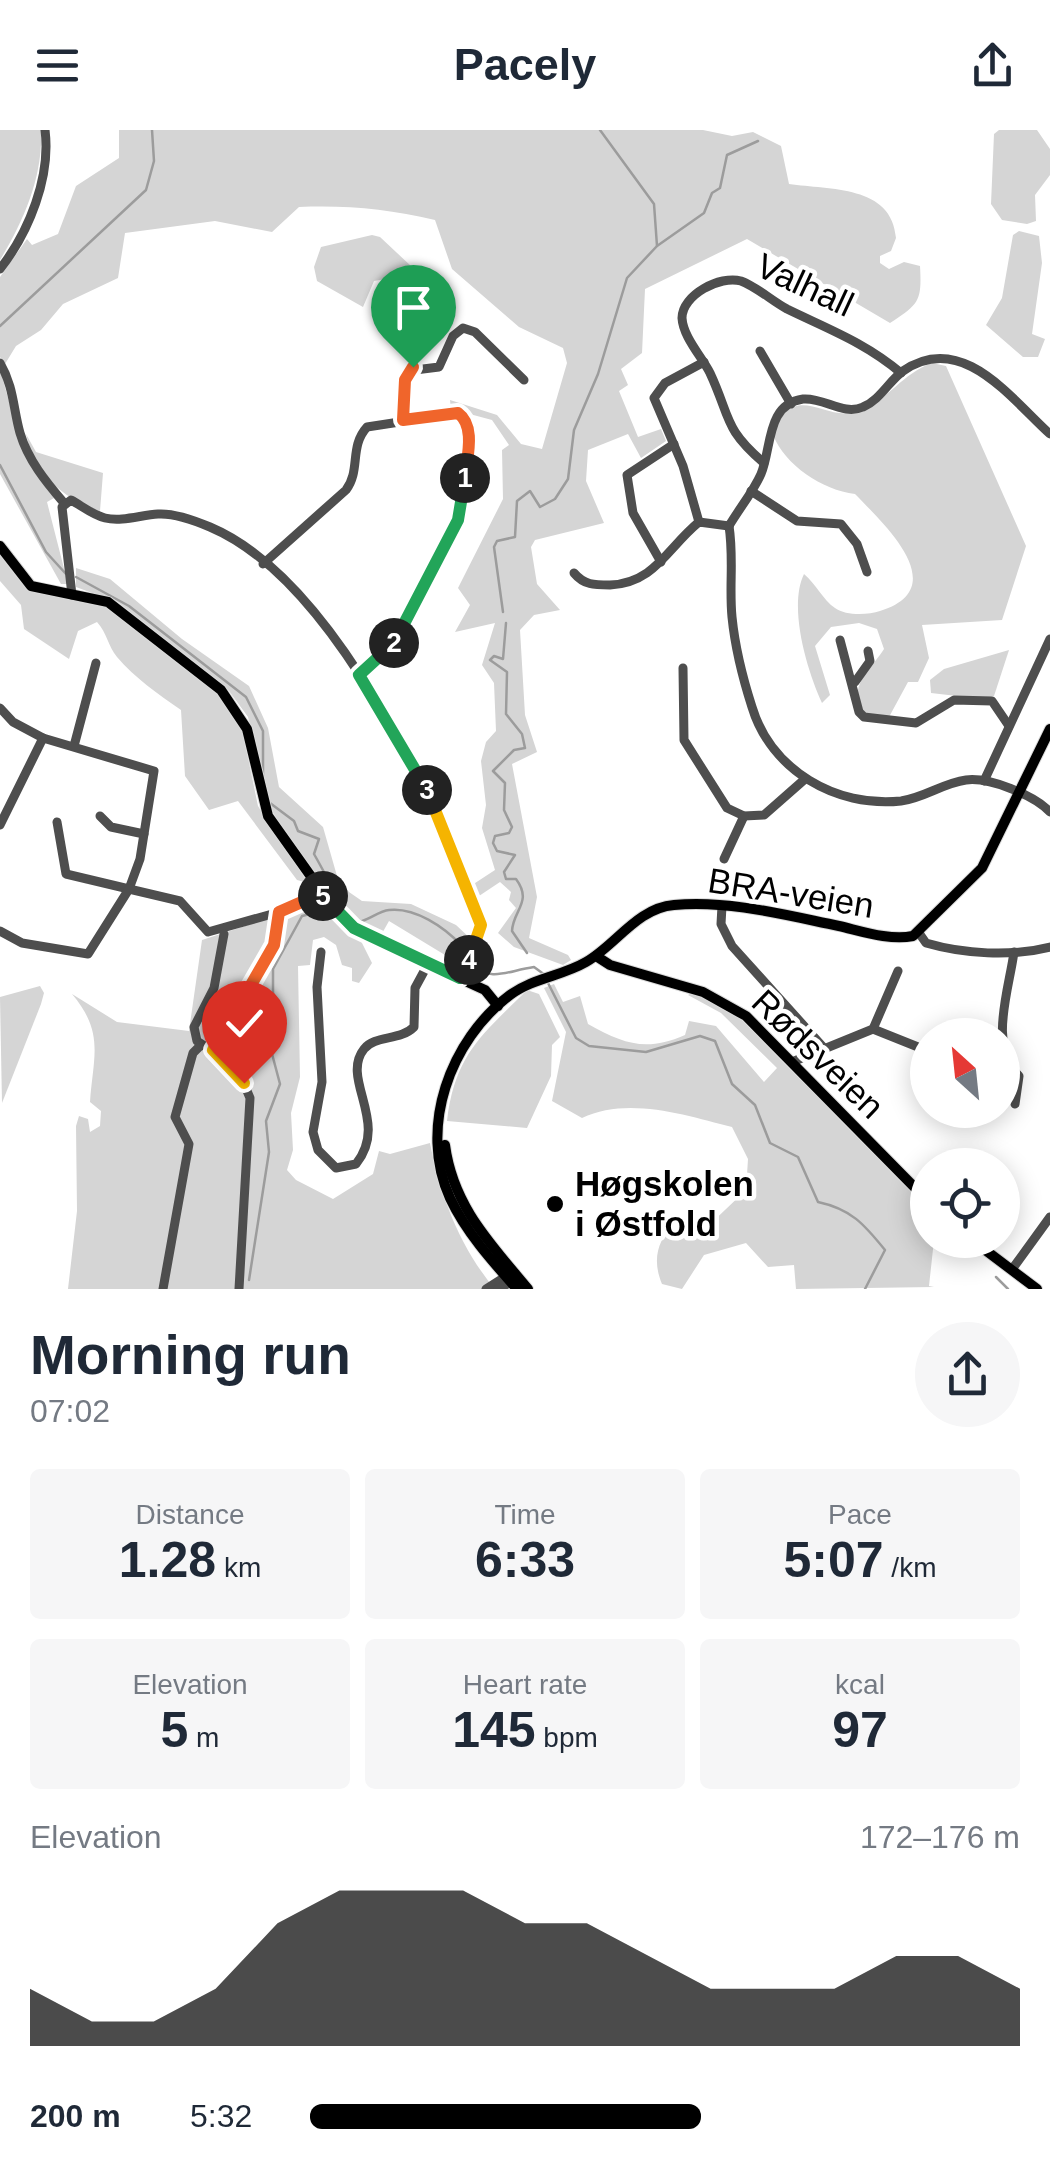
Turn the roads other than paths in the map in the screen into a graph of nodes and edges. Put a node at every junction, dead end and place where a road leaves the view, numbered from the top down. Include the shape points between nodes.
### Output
1 (45, 130) edge
2 (0, 269) edge
3 (760, 351) dead end
4 (704, 362) junction
5 (0, 363) edge
6 (901, 372) junction
7 (524, 380) dead end
8 (791, 404) junction
9 (403, 420) junction
10 (1050, 434) edge
11 (674, 444) junction
12 (764, 463) junction
13 (751, 491) junction
14 (64, 503) junction
15 (699, 522) junction
16 (729, 526) junction
17 (0, 546) edge
18 (662, 562) junction
19 (263, 564) junction
20 (574, 572) dead end
21 (867, 572) dead end
22 (72, 596) junction
23 (1050, 639) edge
24 (840, 640) dead end
25 (868, 651) dead end
26 (96, 663) dead end
27 (683, 668) dead end
28 (359, 675) junction
29 (854, 682) junction
30 (996, 703) junction
31 (1018, 706) junction
32 (0, 708) edge
33 (1009, 726) junction
34 (1050, 729) edge
35 (43, 738) junction
36 (74, 746) junction
37 (806, 779) junction
38 (984, 781) junction
39 (1020, 794) junction
40 (1050, 812) edge
41 (100, 816) dead end
42 (744, 816) junction
43 (56, 822) dead end
44 (0, 824) edge
45 (144, 834) junction
46 (724, 858) dead end
47 (317, 888) junction
48 (129, 889) junction
49 (722, 906) junction
50 (279, 912) junction
51 (0, 932) edge
52 (919, 932) junction
53 (224, 934) dead end
54 (1050, 947) edge
55 (320, 952) dead end
56 (1014, 952) junction
57 (596, 956) junction
58 (428, 964) junction
59 (464, 970) junction
60 (898, 971) dead end
61 (498, 1006) junction
62 (1006, 1018) edge
63 (873, 1028) junction
64 (910, 1043) edge
65 (200, 1046) junction
66 (823, 1046) junction
67 (213, 1050) junction
68 (792, 1062) junction
69 (910, 1183) edge
70 (1050, 1217) edge
71 (998, 1258) edge
72 (1013, 1268) junction
73 (513, 1280) edge
74 (163, 1289) edge
75 (239, 1289) edge
76 (486, 1289) edge
77 (498, 1289) edge
78 (528, 1289) edge
79 (1037, 1289) edge

1 - 2 street via 45,162 28,220
3 - 8 street
4 - 6 street, Valhall via 684,325 685,306 706,288 736,280 851,336
4 - 11 street via 655,394 654,407
4 - 12 street, Valhall via 731,431
5 - 14 street via 14,392 22,439
6 - 8 street via 857,409 806,399
6 - 10 street via 936,359 969,363
7 - 9 street via 464,328 439,367 407,371
8 - 12 street via 776,417
9 - 19 street via 367,427 354,447 354,480
9 - 28 street via 464,417 469,427 463,507 400,636
11 - 15 street
11 - 18 street via 627,475 633,513
12 - 13 street
13 - 16 street
13 - 21 street via 797,521 841,524
14 - 19 street via 71,500 109,519 164,513 208,526
14 - 22 street
15 - 16 street
15 - 18 street
16 - 37 street via 732,618 752,709 772,747
17 - 22 main road via 30,586
18 - 20 street via 641,580 615,585 582,582
19 - 28 street
22 - 47 main road via 108,602 125,613 230,699 247,729 262,802
23 - 31 street
24 - 29 street
25 - 29 street via 870,661
26 - 36 street
27 - 42 street via 684,740 720,802
28 - 59 street via 432,800 481,925
29 - 30 street via 858,712 885,722 916,723 954,700
30 - 31 street
30 - 33 street
31 - 33 street
32 - 35 street
33 - 38 street
34 - 39 main road, BRA-veien
35 - 36 street
35 - 44 street
36 - 45 street via 154,771
37 - 38 street via 874,801
37 - 42 street via 764,814
38 - 39 street
39 - 40 street
39 - 52 main road, BRA-veien via 982,868
41 - 45 street via 111,827
42 - 46 street
43 - 48 street via 67,875
45 - 48 street
47 - 50 street
47 - 58 main road via 354,928
48 - 50 street via 180,901 208,932
48 - 51 street via 88,954 34,946
49 - 52 main road, BRA-veien via 902,938
49 - 57 main road, BRA-veien via 656,909
49 - 66 street via 721,924 732,946
50 - 67 street via 274,945
52 - 56 street via 936,946
53 - 65 street via 214,988 194,1028
54 - 56 street
55 - 58 street via 322,1082 313,1132 318,1150 336,1168 356,1164 368,1143 360,1055 372,1042 400,1038 414,1027 415,988
56 - 62 street
57 - 61 main road, BRA-veien
57 - 68 main road, Rødsveien via 724,1001
58 - 59 main road
59 - 61 main road
60 - 63 street
61 - 73 main road, BRA-veien via 463,1047 442,1109 459,1198
63 - 64 street
63 - 66 street
65 - 67 street
65 - 74 street via 175,1117 189,1144
66 - 68 street
67 - 75 street via 242,1078 250,1098
68 - 69 main road, Rødsveien
70 - 72 street
71 - 72 main road
72 - 79 main road
73 - 76 street
73 - 77 street
73 - 78 main road, BRA-veien

